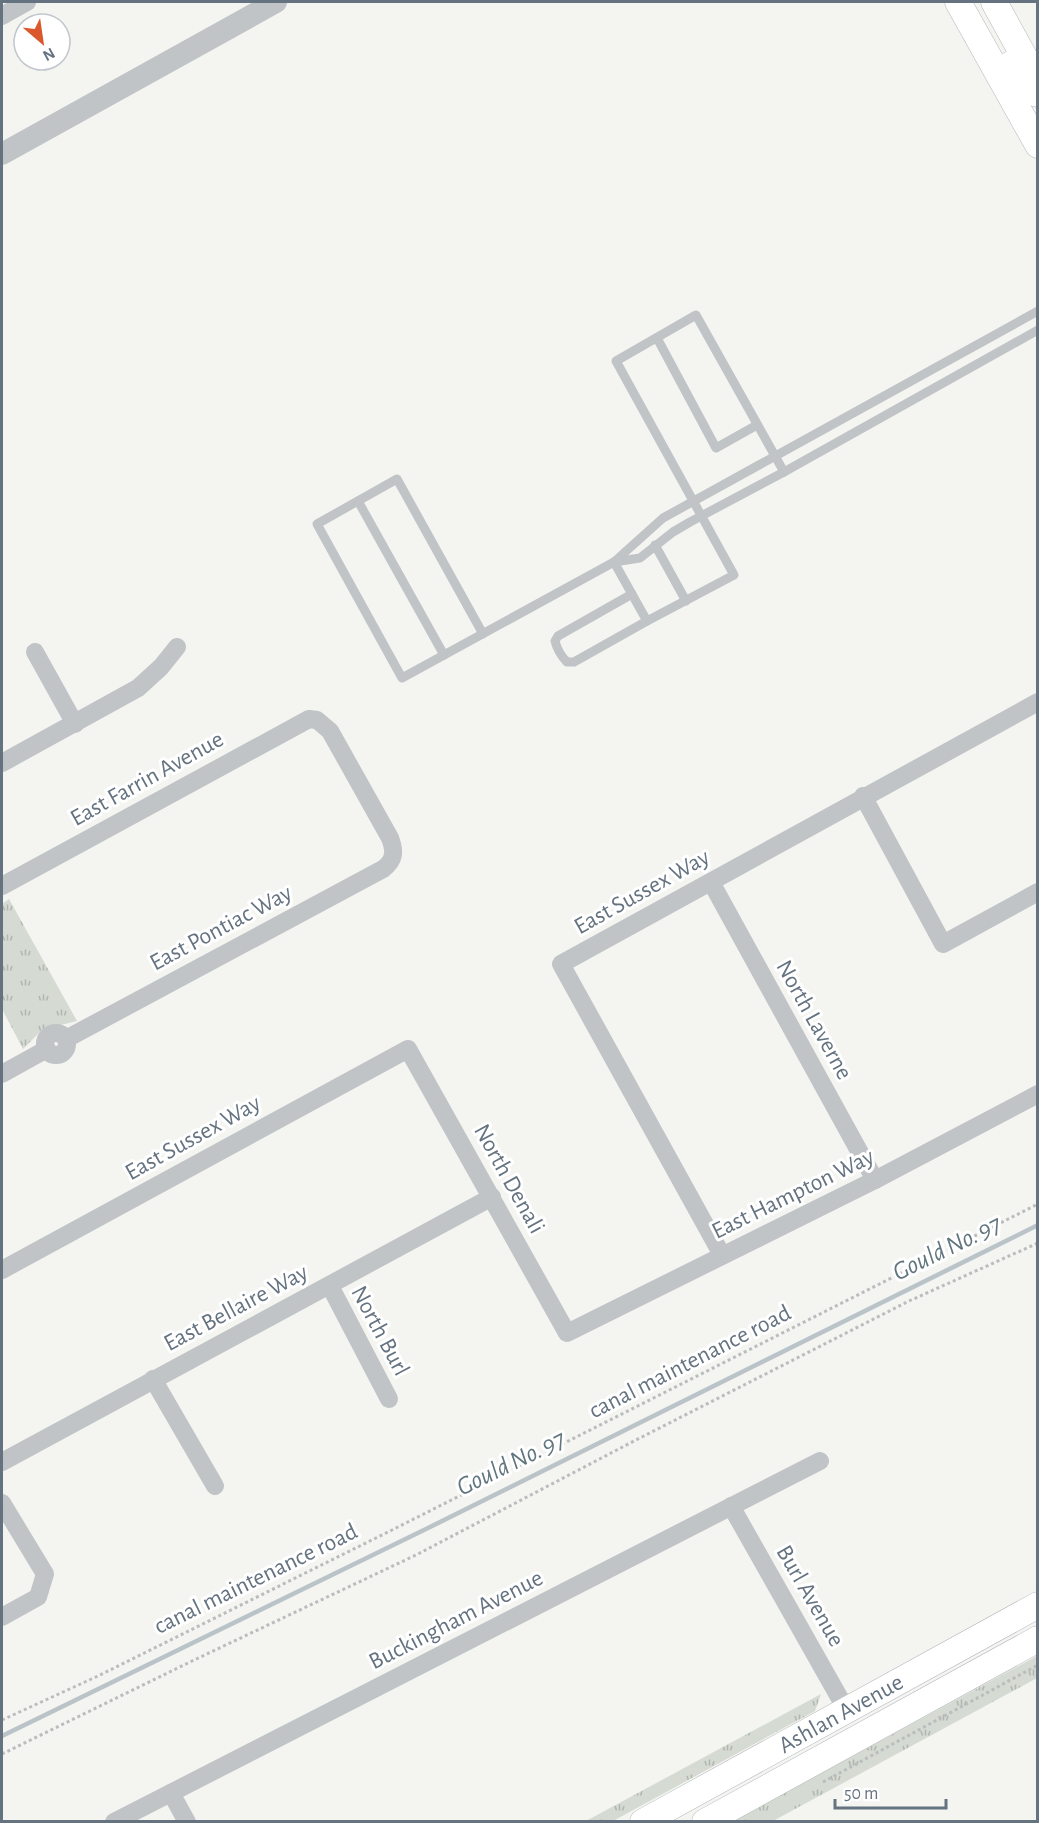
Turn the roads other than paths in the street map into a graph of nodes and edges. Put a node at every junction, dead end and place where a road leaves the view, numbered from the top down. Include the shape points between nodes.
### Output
1 (27, 2) edge
2 (276, 2) edge
3 (958, 2) edge
4 (976, 2) edge
5 (994, 2) edge
6 (2, 16) edge
7 (1038, 80) edge
8 (1038, 94) edge
9 (1038, 101) edge
10 (1034, 138) edge
11 (2, 154) edge
12 (1038, 311) edge
13 (1038, 330) edge
14 (657, 338) junction
15 (908, 381) junction
16 (917, 397) junction
17 (757, 425) junction
18 (775, 457) junction
19 (784, 472) junction
20 (358, 501) junction
21 (694, 502) junction
22 (702, 516) junction
23 (655, 546) junction
24 (614, 562) junction
25 (632, 594) junction
26 (686, 601) junction
27 (647, 621) junction
28 (483, 634) junction
29 (177, 647) dead end
30 (35, 652) dead end
31 (444, 655) junction
32 (1038, 702) edge
33 (317, 720) joint
34 (75, 724) junction
35 (2, 763) edge
36 (863, 796) junction
37 (711, 882) junction
38 (2, 886) edge
39 (1038, 892) edge
40 (408, 1049) joint
41 (2, 1074) edge
42 (1038, 1094) edge
43 (875, 1180) junction
44 (492, 1197) junction
45 (722, 1255) junction
46 (2, 1270) edge
47 (330, 1286) junction
48 (567, 1333) joint
49 (153, 1378) junction
50 (389, 1399) dead end
51 (820, 1461) dead end
52 (2, 1462) edge
53 (215, 1486) dead end
54 (2, 1503) edge
55 (731, 1506) junction
56 (1038, 1605) edge
57 (2, 1617) edge
58 (1038, 1639) edge
59 (848, 1711) junction
60 (171, 1792) junction
61 (730, 1807) junction
62 (114, 1821) edge
63 (187, 1821) edge
64 (643, 1821) edge
65 (705, 1821) edge

1 - 6 street
2 - 11 street
3 - 10 main road
4 - 8 main road via 1027,91
5 - 7 main road
9 - 10 street
12 - 15 lane
13 - 16 lane
14 - 17 lane via 696,315
14 - 17 lane via 716,448
14 - 21 lane via 616,361
15 - 16 lane
15 - 18 lane
16 - 19 lane
17 - 18 lane
18 - 19 lane
18 - 21 lane
19 - 22 lane
20 - 28 lane via 397,479
20 - 31 lane
20 - 31 lane via 317,524 402,678
21 - 22 lane
21 - 24 lane via 663,518
22 - 23 lane
22 - 26 lane via 734,575
23 - 24 lane via 640,558
23 - 26 lane
24 - 25 lane
24 - 28 lane
25 - 27 lane
25 - 27 lane via 558,636 556,646 567,662 574,662
26 - 27 lane
28 - 31 lane
29 - 34 street via 138,688
30 - 34 street
32 - 36 street, East Sussex Way
33 - 38 street, East Farrin Avenue via 299,723
33 - 41 street, East Pontiac Way via 330,731 390,838 394,855 390,864 66,1039 61,1034 51,1034 45,1042 46,1049
34 - 35 street
36 - 37 street, East Sussex Way
36 - 39 street via 943,944
37 - 43 street, North Laverne
37 - 45 street, East Sussex Way via 561,964
40 - 44 street, North Denali
40 - 46 street, East Sussex Way
42 - 43 street, East Hampton Way
43 - 45 street, East Hampton Way
44 - 47 street, East Bellaire Way
44 - 48 street, North Denali
45 - 48 street, East Hampton Way
47 - 49 street, East Bellaire Way
47 - 50 street, North Burl
49 - 52 street, East Bellaire Way
49 - 53 street
51 - 55 street, Buckingham Avenue
54 - 57 street via 45,1574 38,1597
55 - 59 street, Burl Avenue
55 - 60 street, Buckingham Avenue
56 - 59 main road, Ashlan Avenue
58 - 61 main road, Ashlan Avenue
59 - 61 main road via 828,1737 764,1777
59 - 64 main road, Ashlan Avenue
60 - 62 street, Buckingham Avenue
60 - 63 street
61 - 65 main road, Ashlan Avenue

